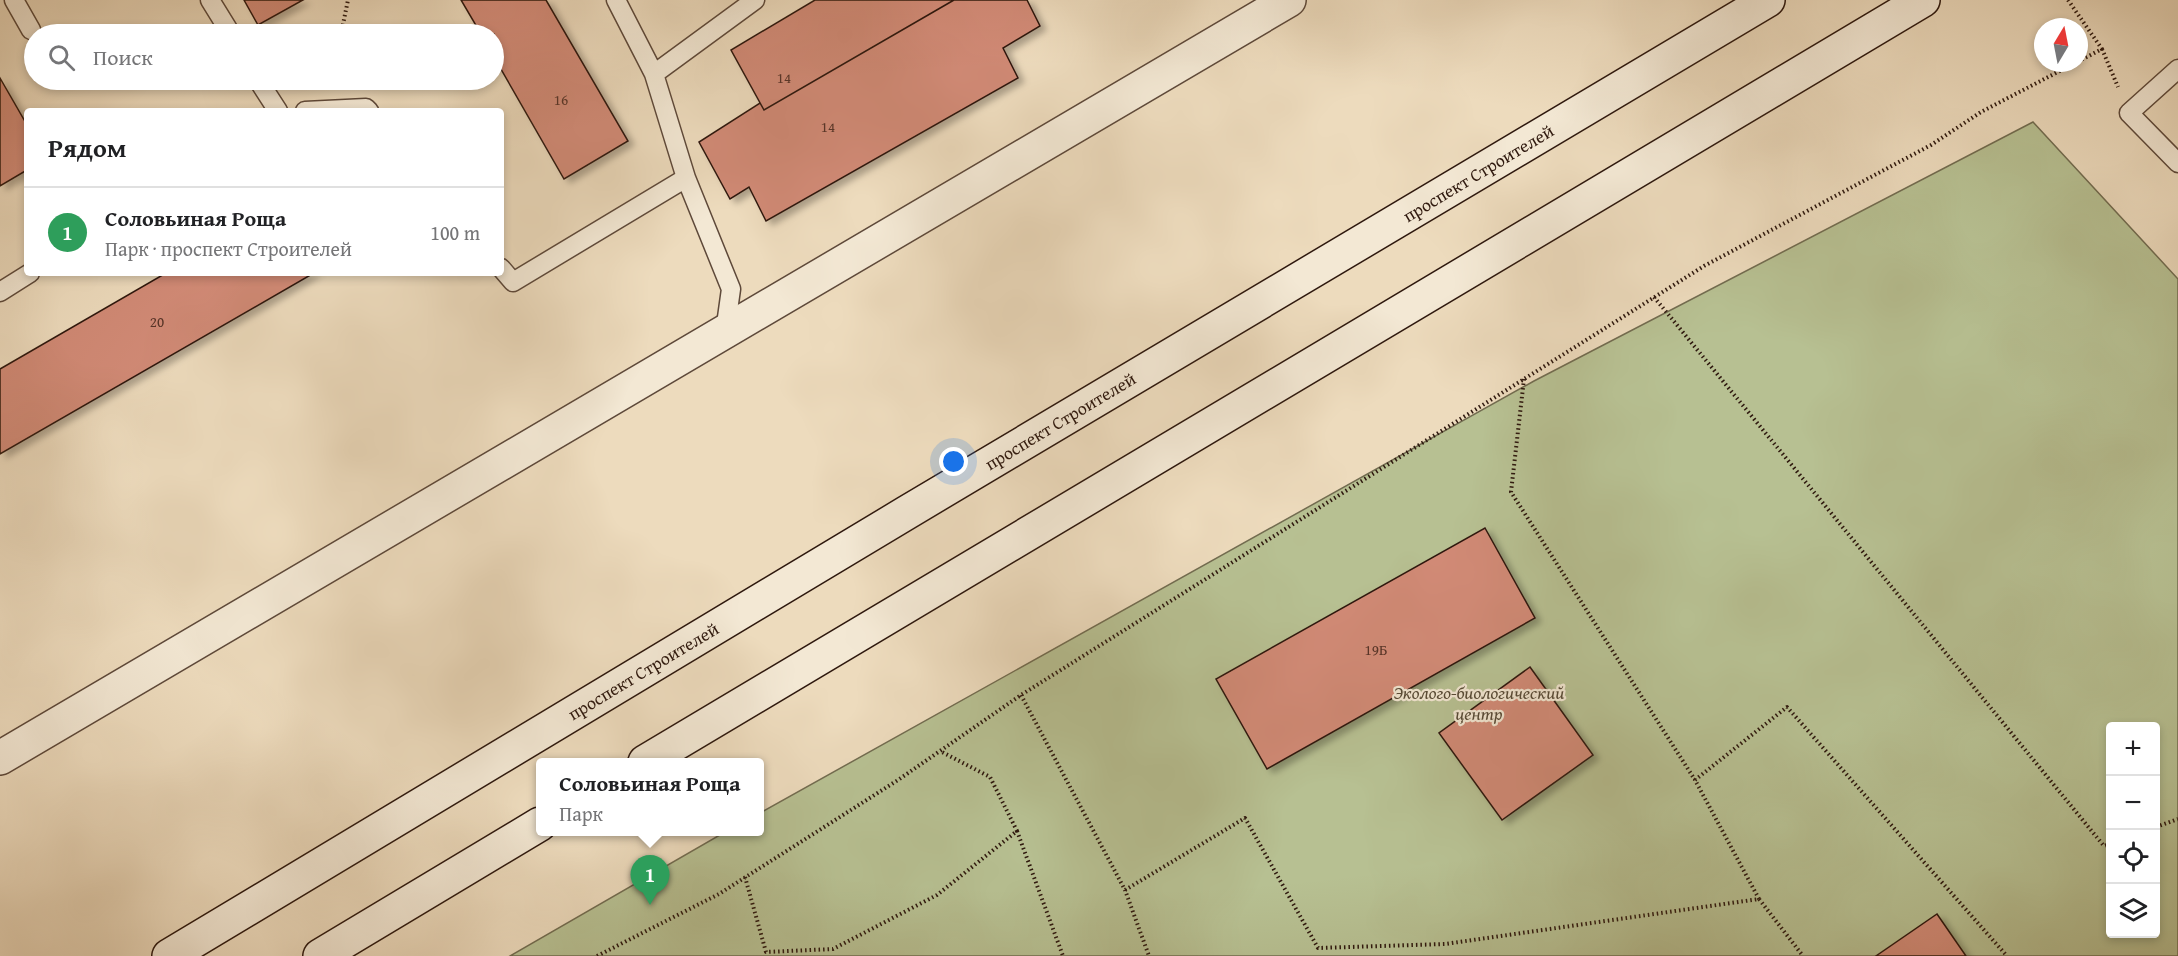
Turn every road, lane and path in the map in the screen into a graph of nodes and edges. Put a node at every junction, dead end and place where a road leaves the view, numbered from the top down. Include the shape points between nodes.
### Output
1 (14, 0) edge
2 (210, 0) edge
3 (348, 0) edge
4 (616, 0) edge
5 (755, 0) edge
6 (1289, 0) edge
7 (1768, 0) edge
8 (1923, 0) edge
9 (2068, 0) edge
10 (28, 24) edge
11 (225, 24) edge
12 (343, 24) edge
13 (2102, 49) junction
14 (2088, 56) edge
15 (2178, 69) edge
16 (2058, 72) edge
17 (654, 74) junction
18 (264, 90) edge
19 (276, 108) edge
20 (2129, 113) junction
21 (2178, 163) edge
22 (686, 178) junction
23 (504, 272) edge
24 (25, 276) edge
25 (0, 292) edge
26 (1654, 297) junction
27 (725, 332) junction
28 (1524, 378) junction
29 (1021, 695) junction
30 (940, 751) junction
31 (0, 758) edge
32 (652, 758) edge
33 (1695, 780) junction
34 (2178, 819) edge
35 (536, 826) edge
36 (2160, 826) edge
37 (1017, 831) junction
38 (2106, 845) edge
39 (745, 877) junction
40 (1125, 890) junction
41 (1759, 899) junction
42 (764, 954) edge
43 (169, 956) edge
44 (320, 956) edge
45 (597, 956) edge
46 (1063, 956) edge
47 (1149, 956) edge
48 (1803, 956) edge
49 (2007, 956) edge

1 - 10 lane
2 - 11 lane
3 - 12 path
4 - 17 lane
5 - 17 lane
6 - 27 main road
7 - 43 main road, проспект Строителей
8 - 32 main road
9 - 13 path
13 - 14 path
13 - 20 path
15 - 20 lane
16 - 26 path
17 - 22 lane
18 - 19 lane
20 - 21 lane
22 - 23 lane via 513,282
22 - 27 lane via 731,289
24 - 25 lane
26 - 28 path
26 - 38 path
27 - 31 main road
28 - 29 path
28 - 33 path via 1511,492
29 - 30 path
29 - 40 path
30 - 37 path via 990,777
30 - 39 path
33 - 41 path
33 - 49 path via 1787,707
34 - 36 path
35 - 44 main road
37 - 42 path via 937,895 833,949
37 - 46 path
39 - 42 path
39 - 45 path
40 - 41 path via 1245,818 1318,948 1445,944
40 - 47 path
41 - 48 path

